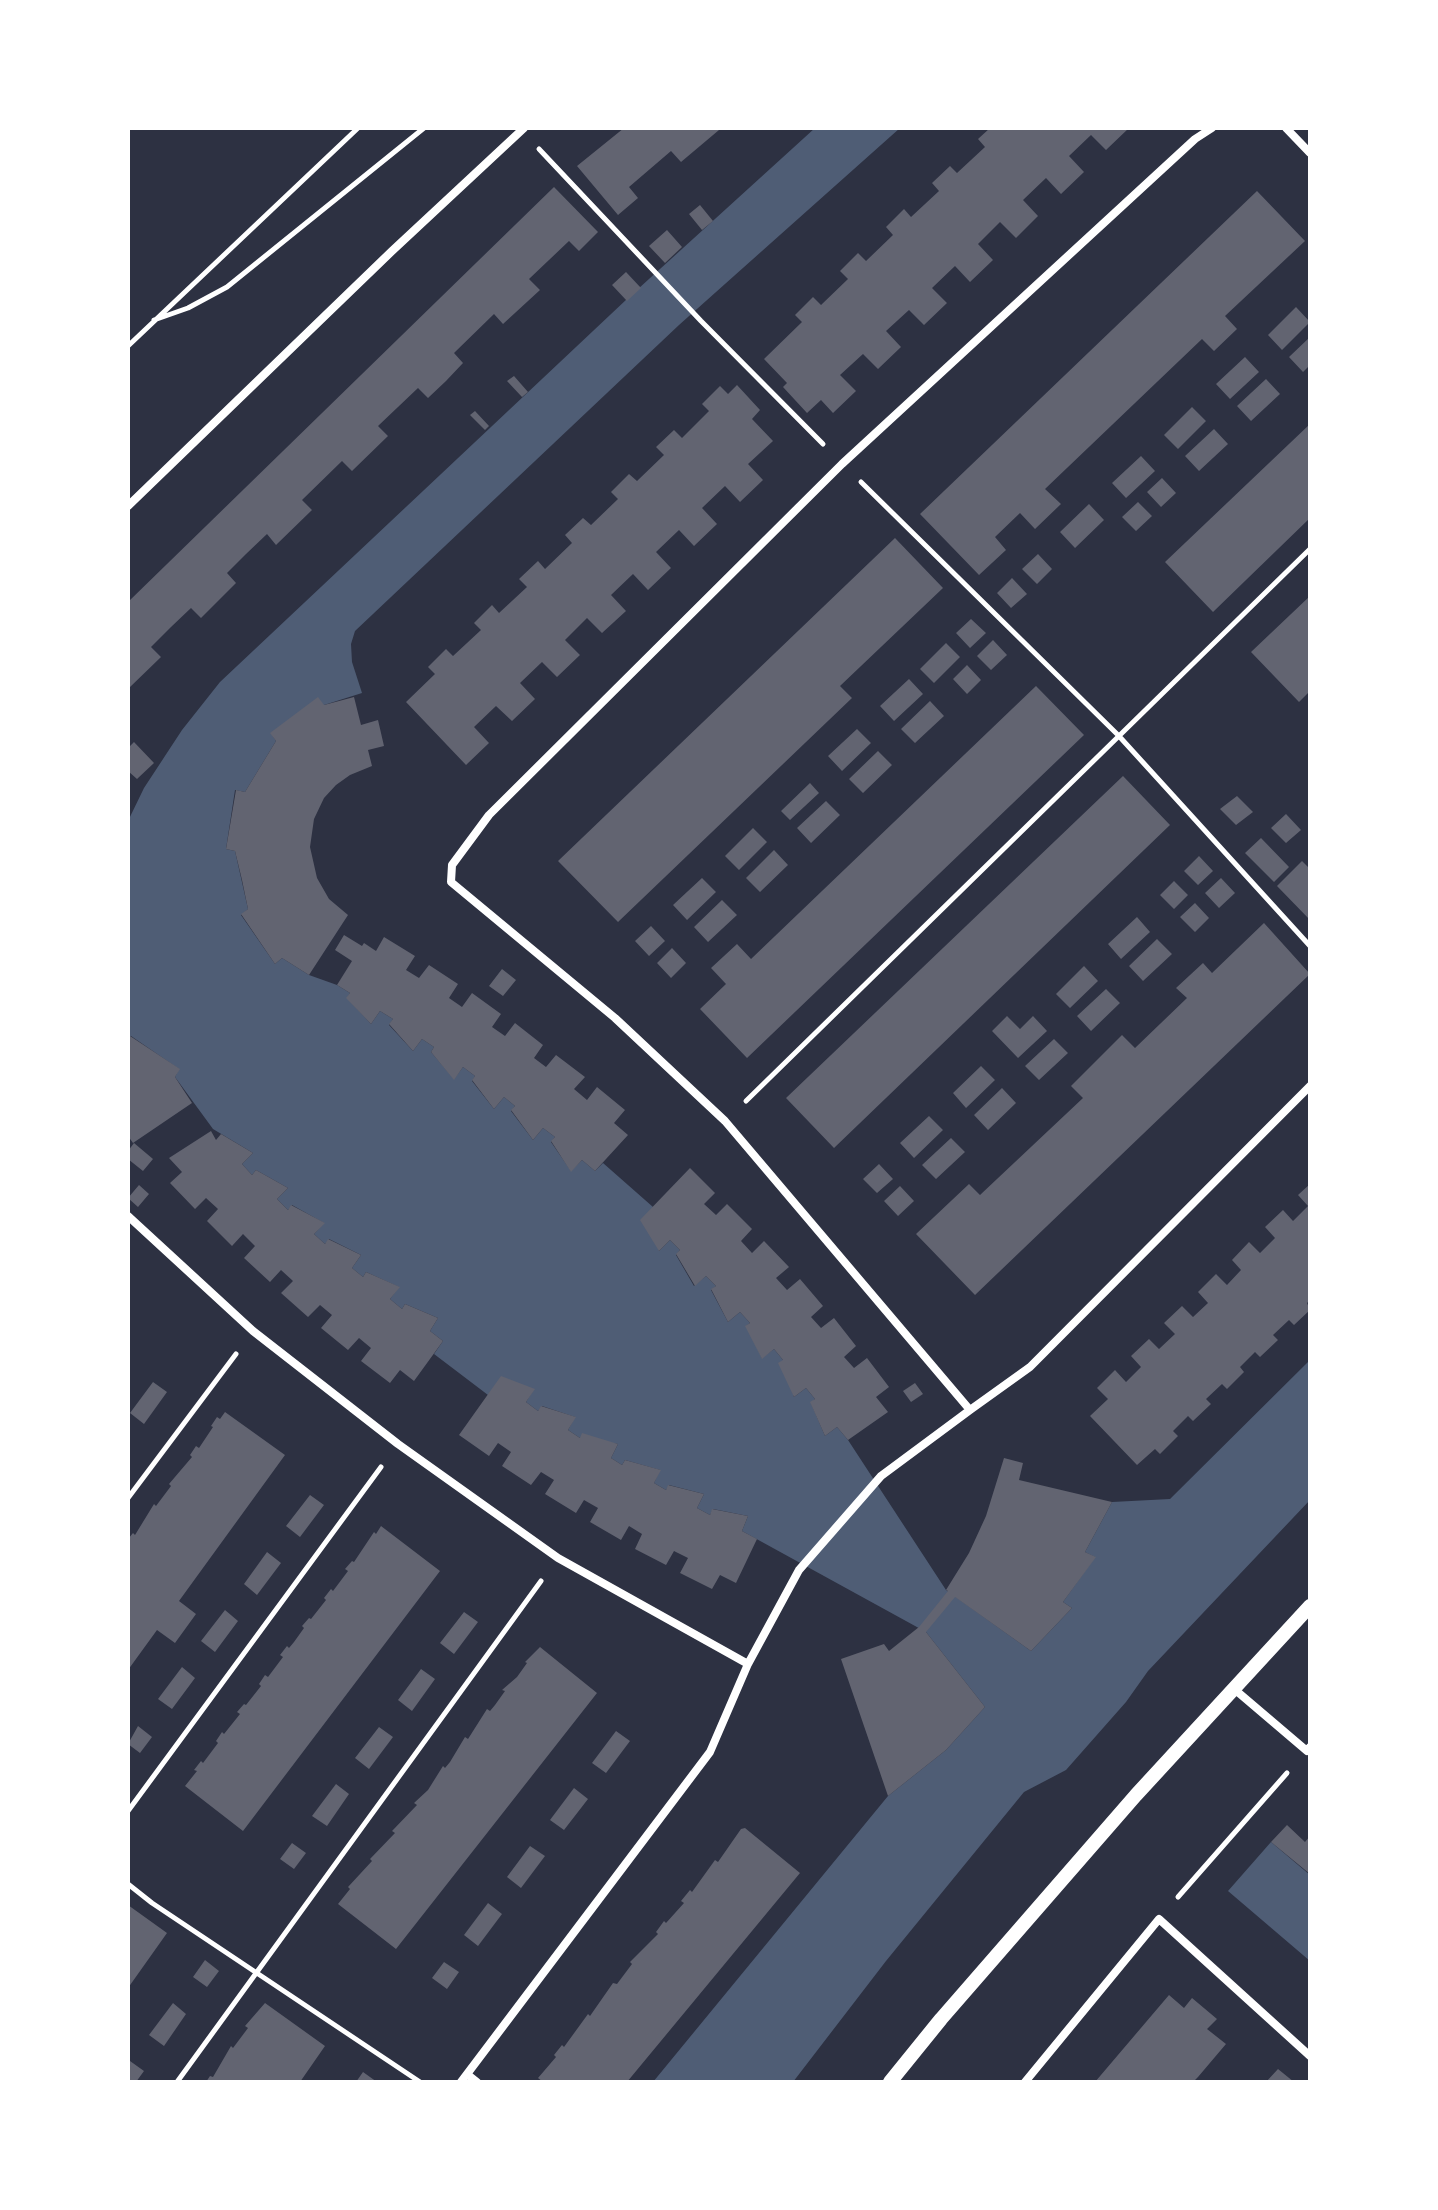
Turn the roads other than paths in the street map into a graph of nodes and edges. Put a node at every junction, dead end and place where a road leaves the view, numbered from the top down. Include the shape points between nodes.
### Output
1 (524, 128) edge
2 (1212, 128) edge
3 (1286, 128) edge
4 (1310, 153) edge
5 (128, 506) edge
6 (1310, 1086) edge
7 (128, 1216) edge
8 (970, 1410) junction
9 (1310, 1606) edge
10 (748, 1664) junction
11 (1233, 1688) junction
12 (1308, 1749) edge
13 (1310, 2056) edge
14 (464, 2078) edge
15 (477, 2082) edge
16 (890, 2082) edge
17 (1025, 2082) edge

1 - 5 street
2 - 8 street via 842,464 489,815 452,865 451,882 615,1018 725,1121
3 - 4 street
6 - 8 street via 1030,1367
7 - 10 street via 253,1331 398,1444 558,1558
8 - 10 street via 881,1476 799,1570
9 - 11 street
10 - 14 street via 710,1752
11 - 12 street
11 - 16 street
13 - 17 street via 1159,1919
14 - 15 street

